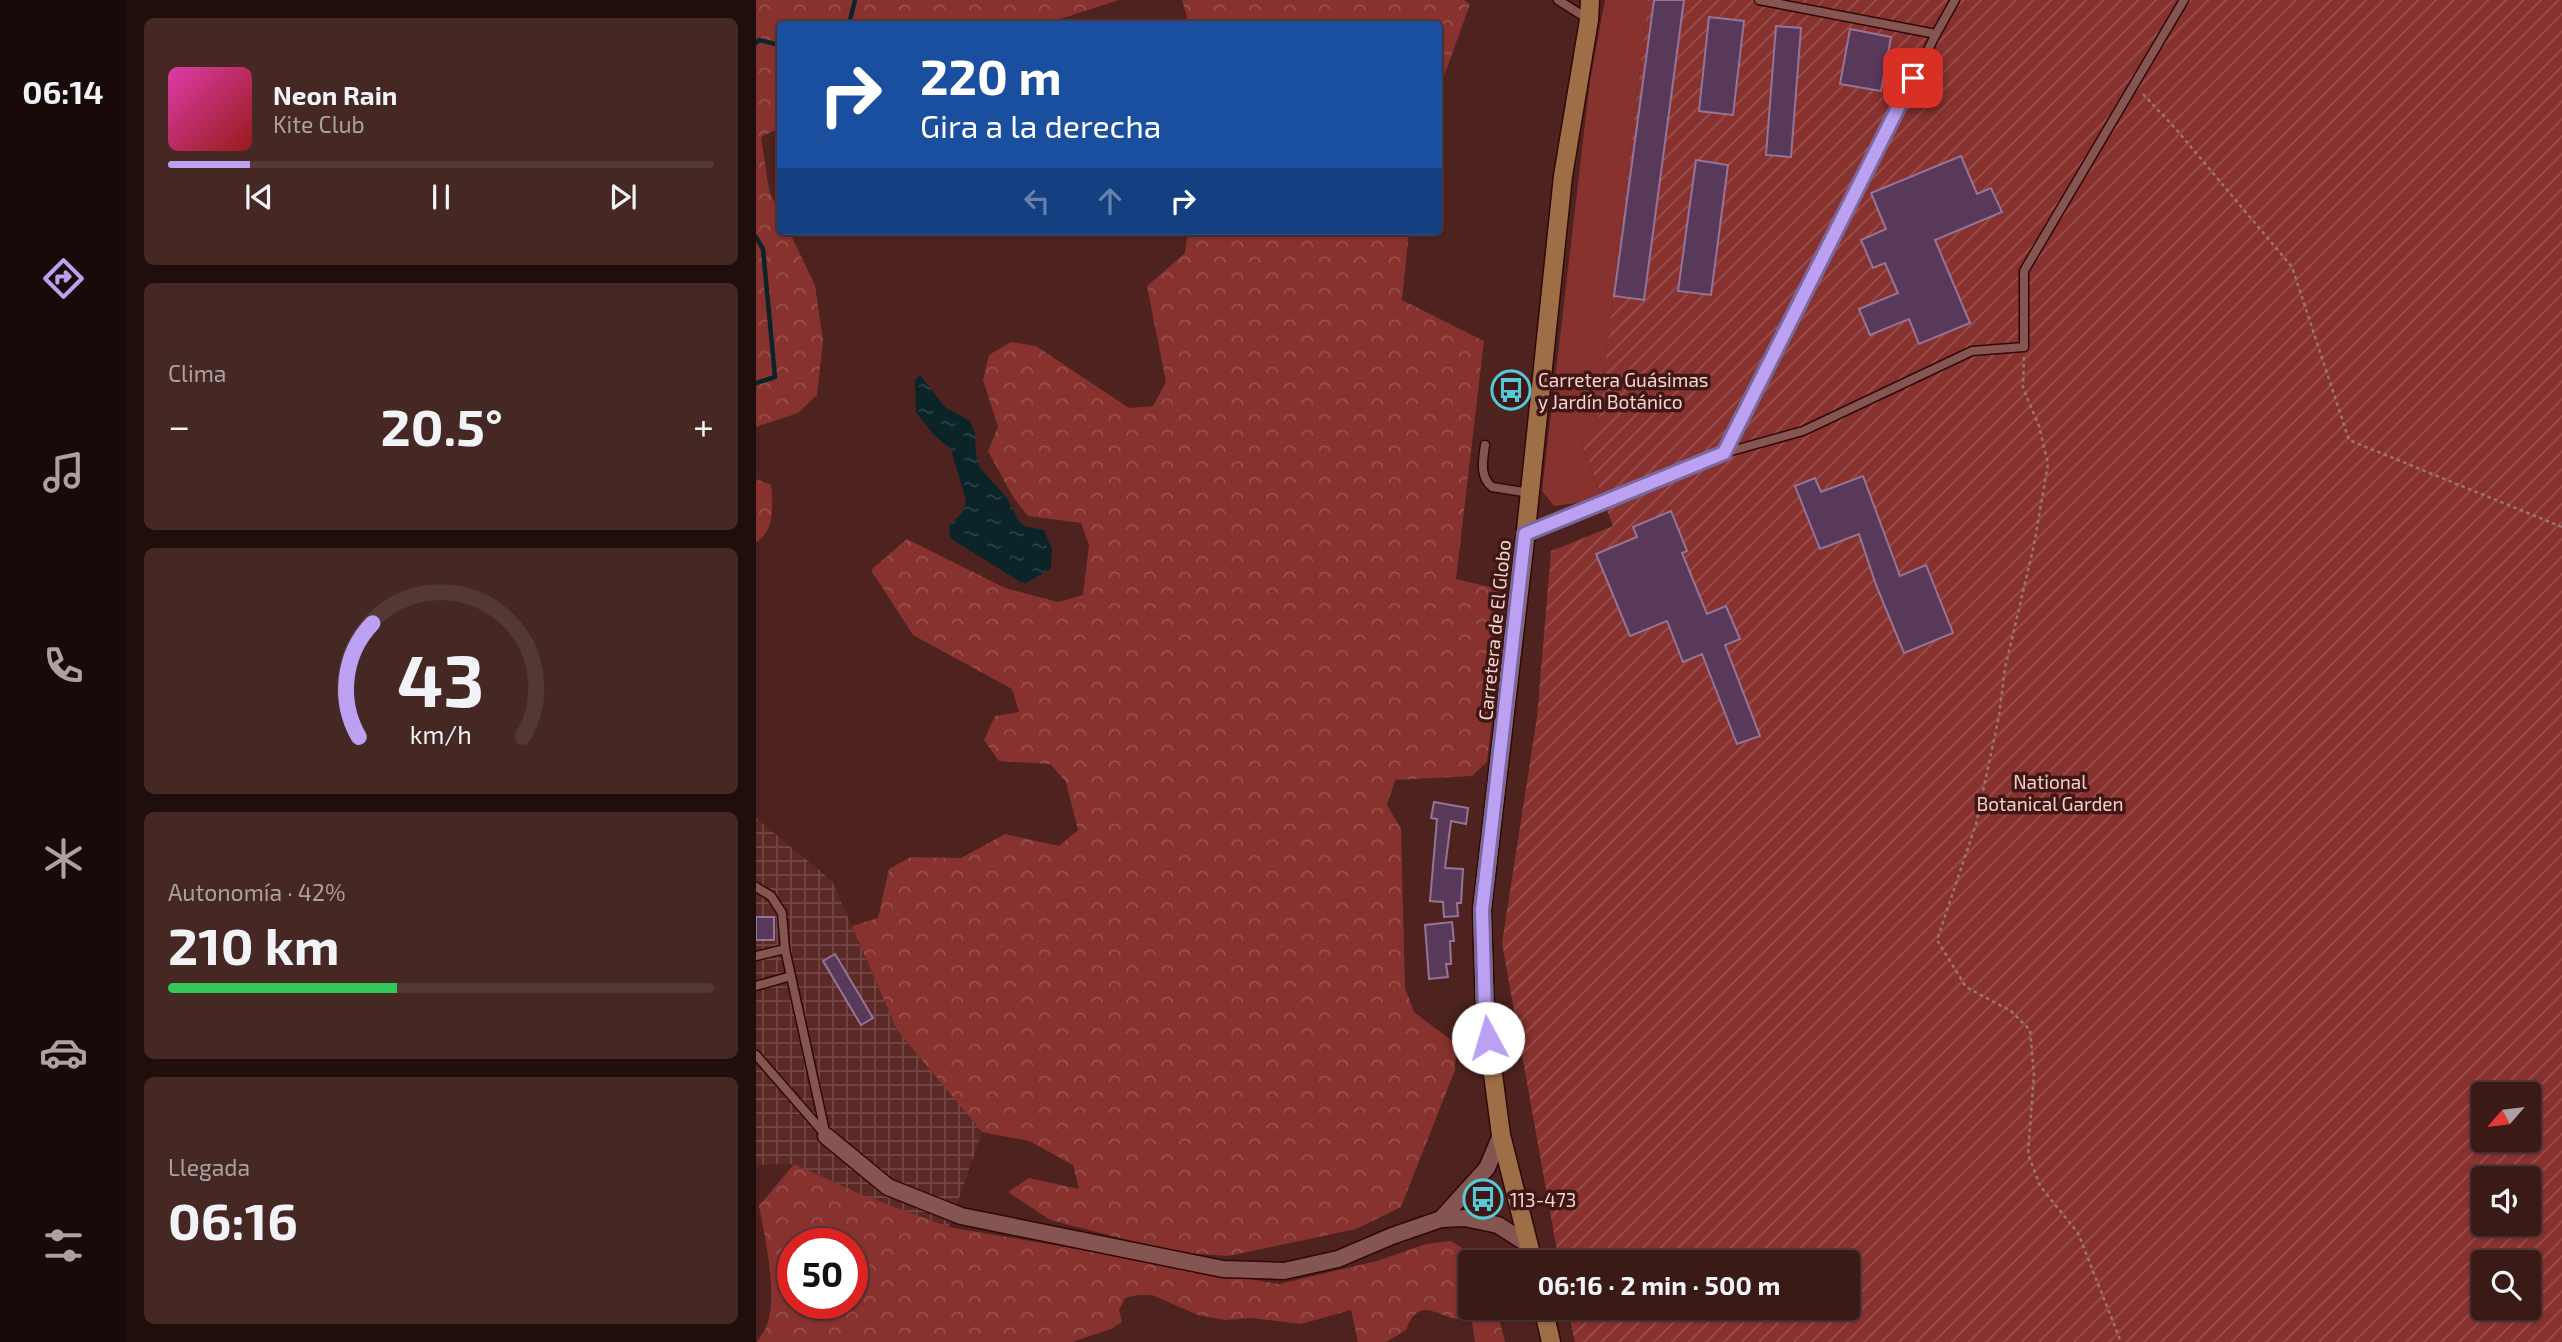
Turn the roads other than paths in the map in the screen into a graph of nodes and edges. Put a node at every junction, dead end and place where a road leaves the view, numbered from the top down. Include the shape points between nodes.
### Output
1 (1558, 0) edge
2 (1590, 0) edge
3 (1759, 0) edge
4 (1955, 0) edge
5 (2184, 0) edge
6 (1589, 19) junction
7 (1936, 34) junction
8 (1485, 445) dead end
9 (1724, 453) junction
10 (1530, 494) junction
11 (1525, 534) junction
12 (756, 887) edge
13 (785, 949) junction
14 (756, 956) edge
15 (791, 976) junction
16 (756, 986) edge
17 (756, 1055) edge
18 (1501, 1135) junction
19 (826, 1136) junction
20 (1441, 1219) junction
21 (1527, 1250) edge
22 (1530, 1250) edge
23 (1546, 1320) edge
24 (1551, 1342) edge

1 - 6 lane
2 - 6 main road, Carretera de El Globo
3 - 7 lane
4 - 7 lane
5 - 9 lane via 2024,271 2024,347 1972,351 1803,430
6 - 10 main road, Carretera de El Globo via 1563,176
7 - 9 lane
8 - 10 lane via 1482,469 1487,483
9 - 11 lane
10 - 11 main road, Carretera de El Globo
11 - 18 main road, Carretera de El Globo via 1482,910 1485,1013
12 - 13 lane via 771,896 782,913
13 - 14 lane
13 - 15 lane
15 - 16 lane
15 - 19 lane
17 - 19 lane
18 - 20 street via 1487,1168
18 - 22 main road, Carretera de El Globo
19 - 20 street via 888,1187 961,1216 1223,1269 1284,1272 1338,1259
20 - 21 street via 1498,1225
23 - 24 main road

